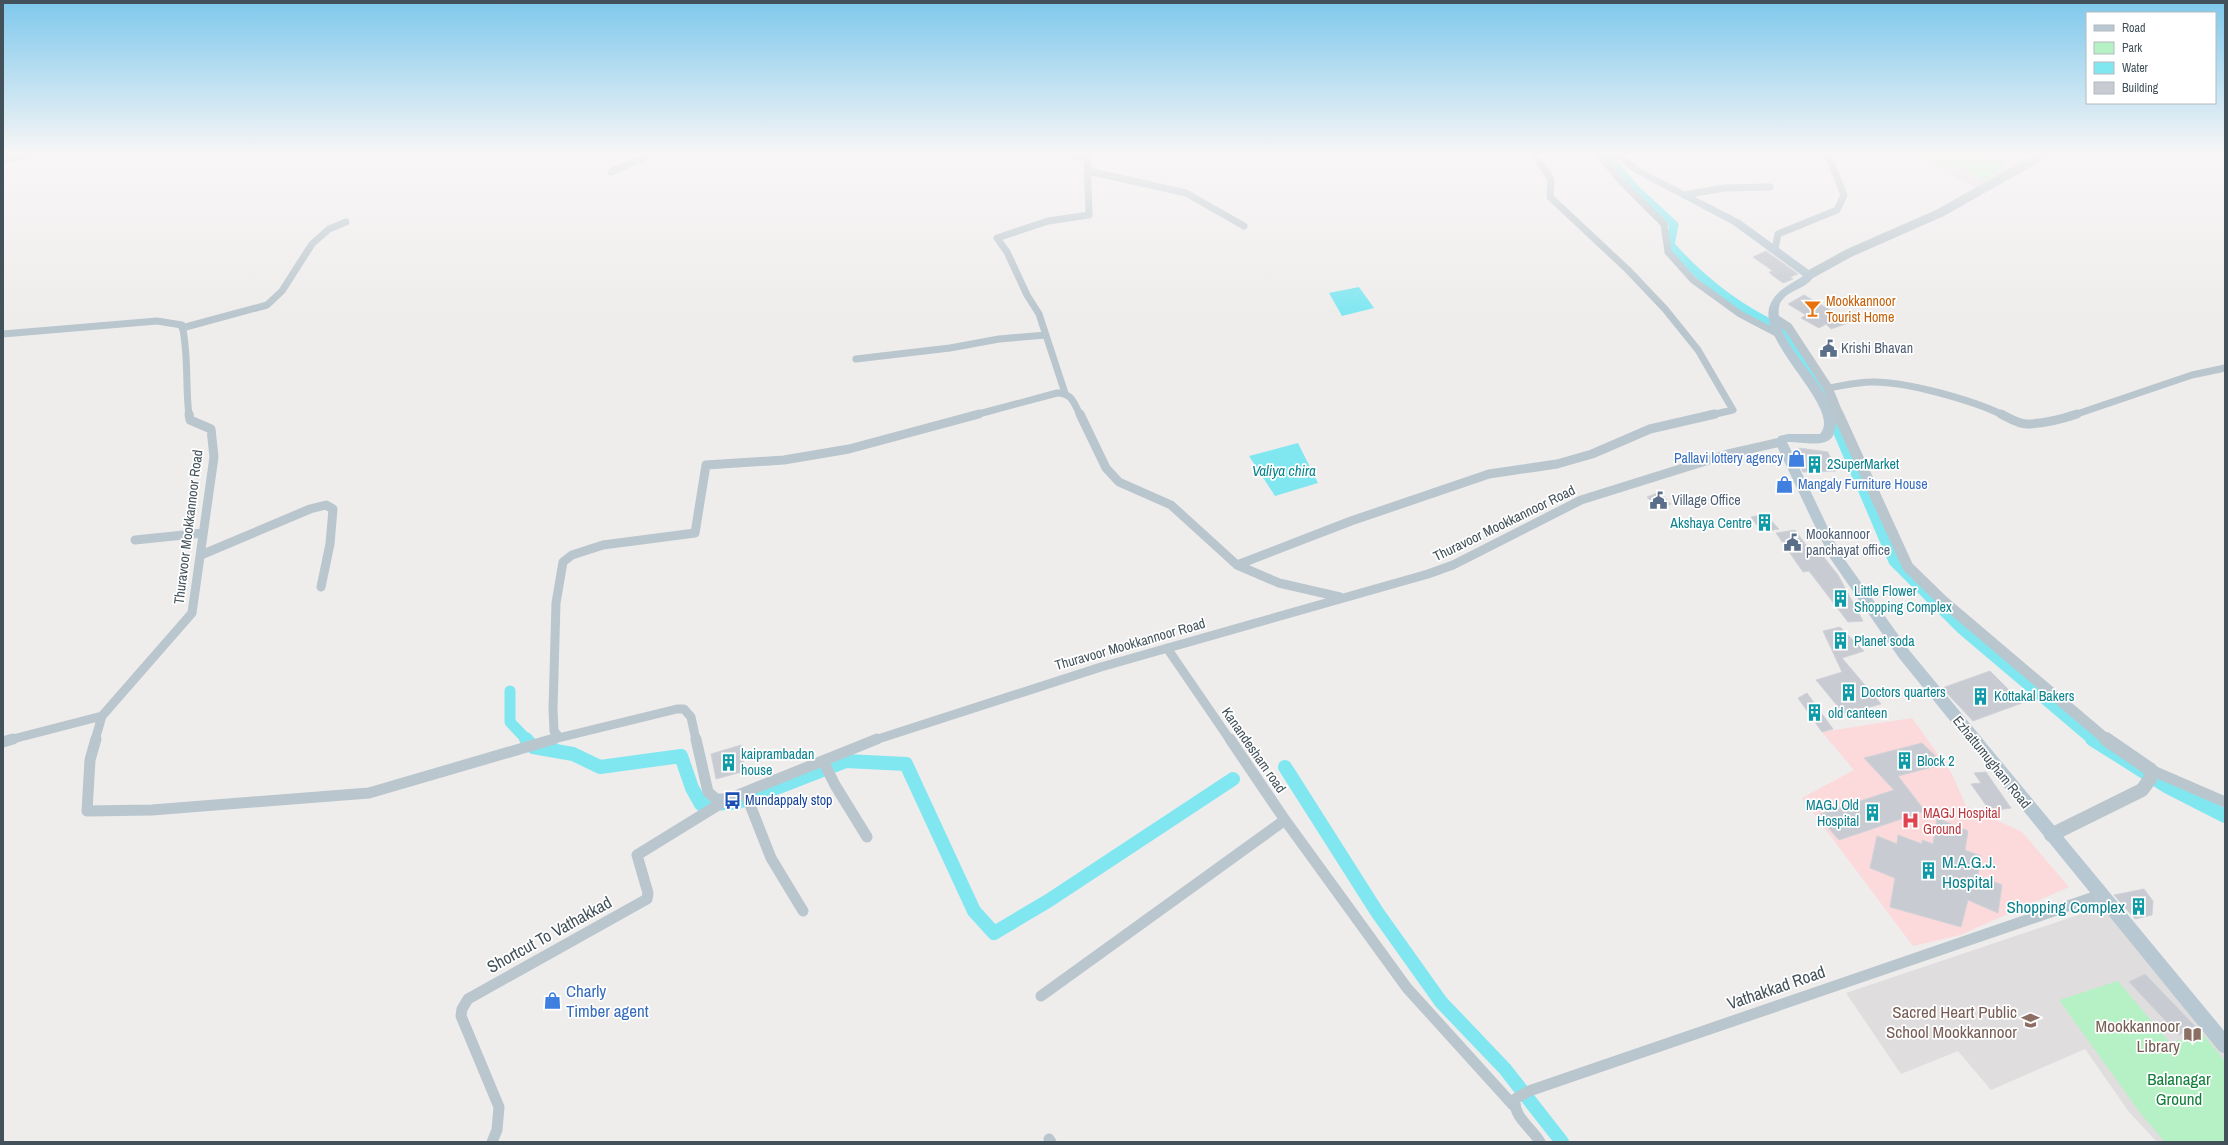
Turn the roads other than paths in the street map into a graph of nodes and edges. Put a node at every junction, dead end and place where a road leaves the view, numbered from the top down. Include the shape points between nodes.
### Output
1 (1089, 206) edge
2 (1210, 206) edge
3 (1560, 206) edge
4 (1646, 206) edge
5 (1706, 206) edge
6 (1839, 206) edge
7 (1952, 206) edge
8 (346, 222) dead end
9 (1244, 226) dead end
10 (1775, 249) junction
11 (1809, 275) junction
12 (1776, 326) junction
13 (182, 328) junction
14 (3, 334) edge
15 (1046, 335) junction
16 (856, 358) dead end
17 (2225, 368) edge
18 (1828, 388) junction
19 (1065, 393) junction
20 (1781, 442) junction
21 (203, 533) junction
22 (135, 540) dead end
23 (201, 555) junction
24 (1237, 565) junction
25 (321, 586) dead end
26 (1342, 597) junction
27 (1167, 648) junction
28 (102, 716) junction
29 (559, 737) junction
30 (3, 742) edge
31 (823, 761) junction
32 (2151, 774) junction
33 (745, 792) junction
34 (728, 799) junction
35 (2225, 802) edge
36 (1285, 820) junction
37 (2051, 835) junction
38 (867, 837) dead end
39 (2100, 895) junction
40 (803, 911) dead end
41 (1041, 996) dead end
42 (2225, 1045) edge
43 (1513, 1105) junction
44 (492, 1142) edge
45 (1540, 1142) edge

1 - 15 street via 1089,215 1048,221 997,238 1039,314
2 - 9 street
3 - 24 street via 1604,247 1676,322 1698,350 1733,410 1650,428 1592,454 1557,464 1489,474 1351,521
4 - 12 street via 1664,224 1668,252 1693,280 1740,314
5 - 10 main road via 1736,222
6 - 10 street via 1837,210 1778,234
7 - 11 street via 1849,253
8 - 13 street via 329,229 312,244 282,291 267,305
10 - 11 main road
11 - 12 main road via 1788,290 1774,307
12 - 18 street via 1788,327
12 - 20 main road via 1822,402 1830,421 1825,438 1788,437
13 - 14 street via 157,321
13 - 21 street, Thuravoor Mookkannoor Road via 187,346 187,397 190,420 211,429 214,457
15 - 16 street
15 - 19 street
17 - 18 street via 2192,374 2065,418 2028,424 2017,422 2000,412 1929,391 1871,382
18 - 32 street via 1850,443 1908,567 1943,601 2098,734
19 - 24 street via 1071,396 1106,468 1113,477 1171,505
19 - 29 street via 849,449 784,460 706,465 696,533 689,536 629,542 581,551 568,557 563,562 556,603 553,709 554,731
20 - 26 street, Thuravoor Mookkannoor Road via 1728,454 1581,500 1453,565
20 - 37 main road, Ezhattumugham Road via 1835,555 1904,654
21 - 22 street
21 - 23 street, Thuravoor Mookkannoor Road
23 - 25 street via 310,509 326,505 333,509 330,544
23 - 28 street, Thuravoor Mookkannoor Road via 192,613
24 - 26 street via 1279,583
26 - 27 street, Thuravoor Mookkannoor Road
27 - 31 street, Thuravoor Mookkannoor Road via 1097,667 920,725
27 - 36 street, Kanandesham road
28 - 29 street, Thuravoor Mookkannoor Road via 90,760 87,811 152,810 369,793
28 - 30 street
29 - 34 street via 684,709 691,717 708,792 716,799
31 - 33 street, Thuravoor Mookkannoor Road
31 - 38 street
32 - 35 street
32 - 37 street via 2142,790
33 - 34 street, Thuravoor Mookkannoor Road
33 - 40 street via 771,858
34 - 44 street, Shortcut To Vathakkad via 637,855 648,894 647,899 468,999 461,1016 499,1107 497,1130
36 - 41 street
36 - 43 street, Kanandesham road via 1407,988
37 - 39 main road, Ezhattumugham Road
39 - 42 main road, Ezhattumugham Road
39 - 43 street, Vathakkad Road via 1548,1083 1515,1099
43 - 45 street

